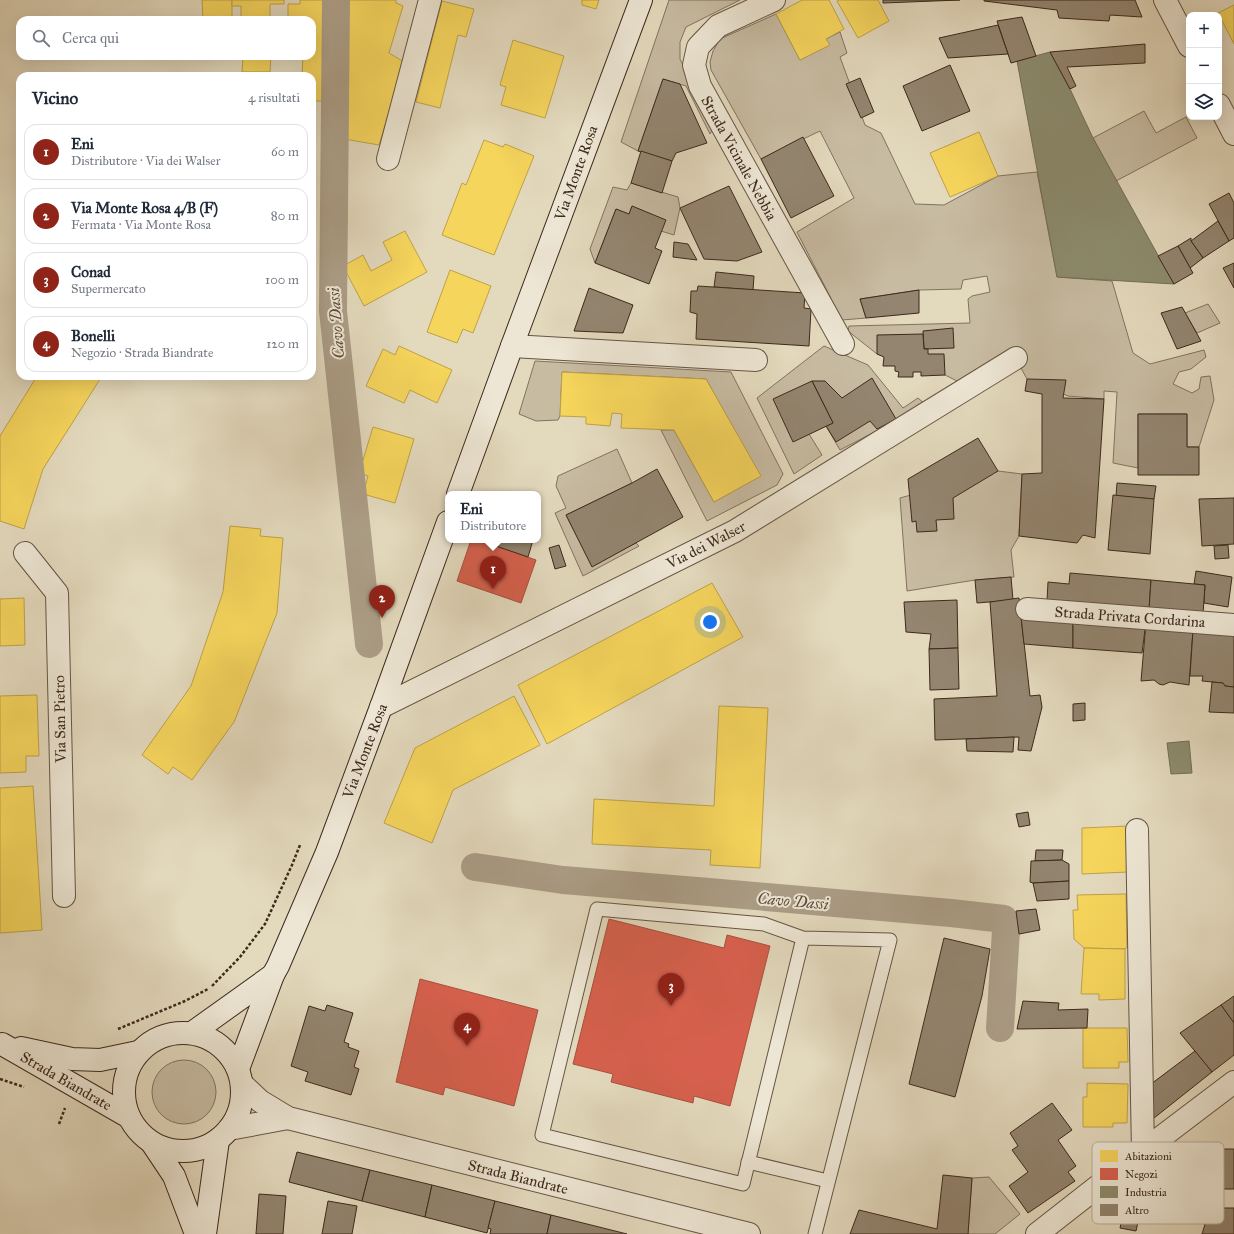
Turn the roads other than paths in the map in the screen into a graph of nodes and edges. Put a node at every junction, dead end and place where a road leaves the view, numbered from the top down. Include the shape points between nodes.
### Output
1 (430, 0) edge
2 (641, 0) edge
3 (774, 0) edge
4 (1165, 0) edge
5 (1186, 40) edge
6 (1222, 111) edge
7 (1234, 134) edge
8 (388, 159) dead end
9 (843, 344) dead end
10 (512, 346) junction
11 (1016, 358) dead end
12 (756, 360) dead end
13 (459, 491) edge
14 (445, 530) edge
15 (25, 553) dead end
16 (1027, 609) dead end
17 (1234, 625) edge
18 (381, 707) junction
19 (1137, 830) dead end
20 (64, 896) dead end
21 (803, 938) junction
22 (273, 975) junction
23 (192, 1033) junction
24 (1, 1044) edge
25 (138, 1052) junction
26 (240, 1076) junction
27 (1234, 1082) edge
28 (129, 1117) junction
29 (288, 1118) junction
30 (224, 1134) junction
31 (1143, 1142) edge
32 (1155, 1142) edge
33 (152, 1143) junction
34 (748, 1162) junction
35 (828, 1181) junction
36 (1092, 1191) edge
37 (711, 1229) edge
38 (196, 1234) edge
39 (206, 1234) edge
40 (749, 1234) edge
41 (815, 1234) edge
42 (1037, 1234) edge

1 - 8 street
2 - 10 street, Via Monte Rosa
3 - 9 street, Strada Vicinale Nebbia via 718,26 698,47 694,65 700,86
4 - 5 street
6 - 7 street
10 - 12 street
10 - 13 street, Via Monte Rosa
11 - 18 street, Via dei Walser via 735,531
14 - 18 street, Via Monte Rosa
15 - 20 street, Via San Pietro via 57,593
16 - 17 street, Strada Privata Cordarina
18 - 22 street, Via Monte Rosa via 327,852
19 - 31 street
21 - 34 lane
21 - 34 lane via 764,924 597,909 542,1135 742,1184
21 - 35 lane via 890,940
22 - 23 street, Via Monte Rosa
22 - 26 street, Via Monte Rosa
23 - 25 street via 162,1036
23 - 26 street via 206,1037 219,1045 230,1055
24 - 25 street, Strada Biandrate via 72,1059 100,1060
24 - 28 street, Strada Biandrate
25 - 28 street via 129,1067 124,1083 124,1101
26 - 29 street, Strada Biandrate via 260,1101
26 - 30 street via 242,1100 238,1115
27 - 32 street
28 - 33 street via 139,1132
29 - 30 street, Strada Biandrate
29 - 37 street, Strada Biandrate
30 - 33 street via 202,1148 186,1151
30 - 39 street
33 - 38 street via 174,1176
34 - 35 lane
35 - 41 lane
36 - 42 street
37 - 40 street, Strada Biandrate

